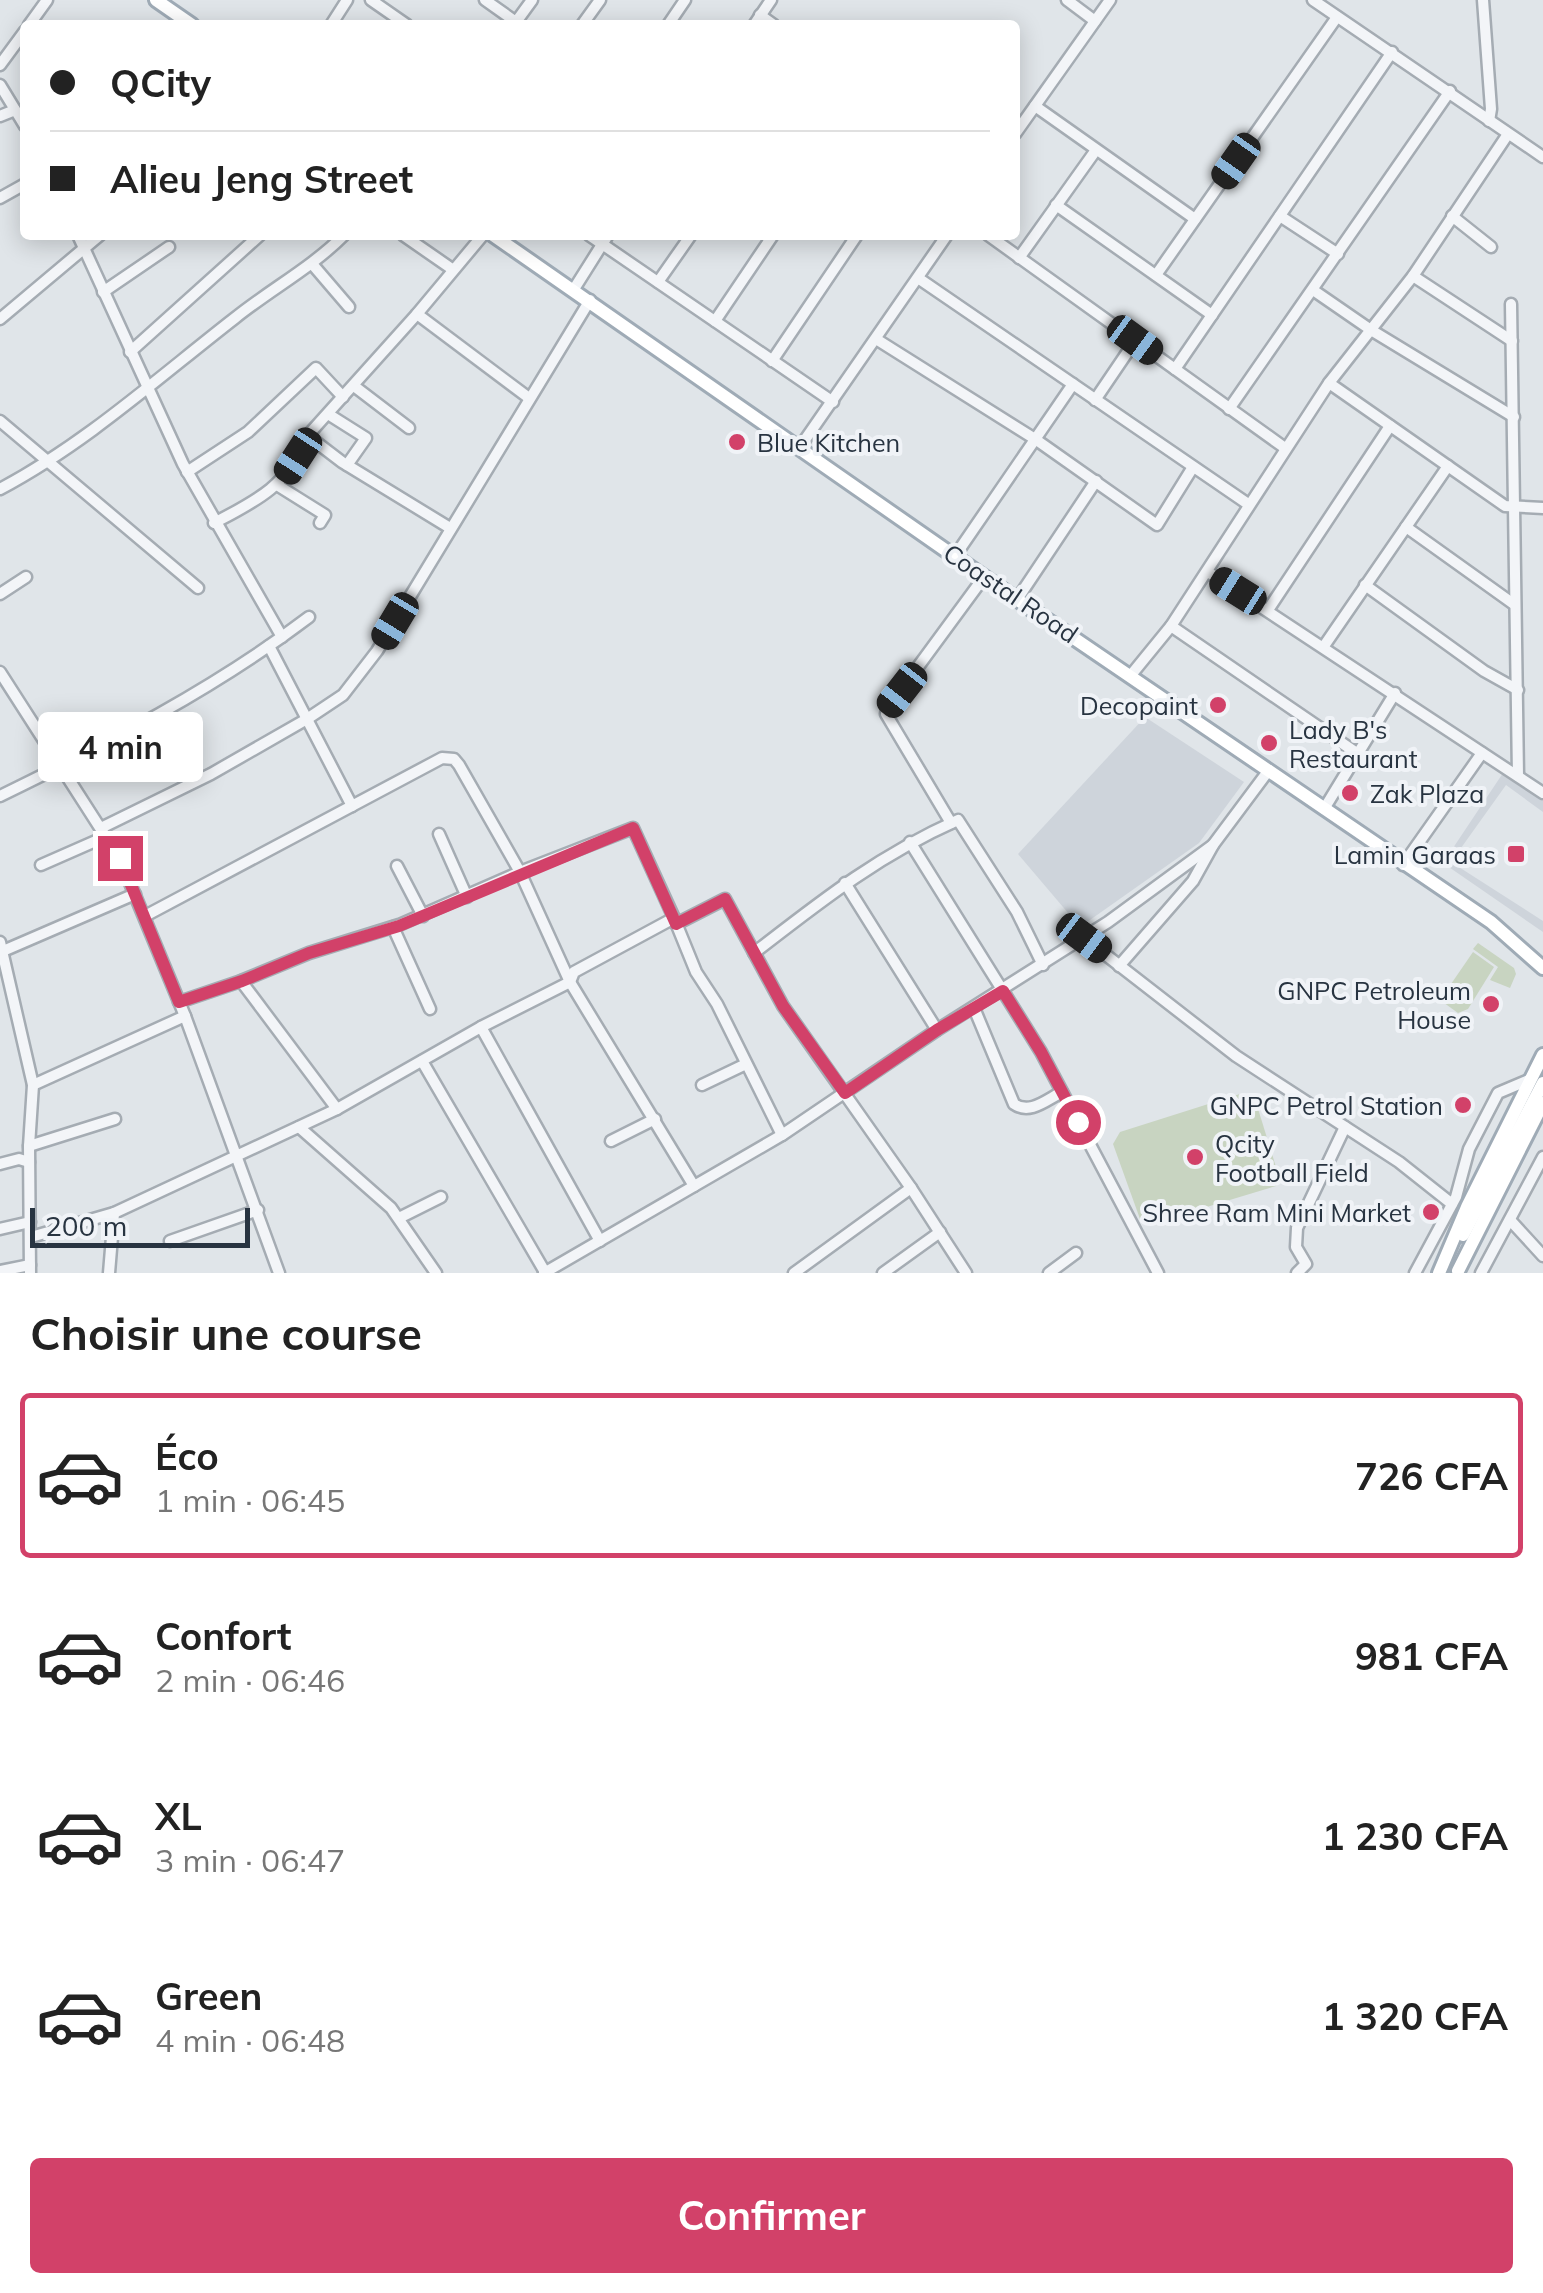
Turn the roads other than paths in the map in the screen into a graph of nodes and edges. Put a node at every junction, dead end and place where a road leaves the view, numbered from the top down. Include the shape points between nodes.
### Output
1 (156, 0) edge
2 (371, 0) edge
3 (485, 0) edge
4 (771, 0) edge
5 (1067, 0) edge
6 (1110, 0) edge
7 (1313, 0) edge
8 (1484, 0) edge
9 (1337, 17) junction
10 (180, 20) edge
11 (399, 20) edge
12 (512, 20) edge
13 (757, 20) edge
14 (1095, 21) junction
15 (20, 38) edge
16 (1392, 52) junction
17 (0, 65) edge
18 (0, 84) edge
19 (1450, 92) junction
20 (1034, 106) junction
21 (15, 110) junction
22 (0, 116) edge
23 (20, 118) edge
24 (1489, 120) junction
25 (1020, 127) edge
26 (1508, 134) junction
27 (1096, 150) junction
28 (1543, 157) edge
29 (1056, 204) junction
30 (1280, 216) junction
31 (1452, 216) junction
32 (1196, 218) junction
33 (80, 240) edge
34 (95, 240) edge
35 (254, 240) edge
36 (339, 240) edge
37 (410, 240) edge
38 (478, 240) edge
39 (500, 240) edge
40 (604, 240) edge
41 (606, 240) edge
42 (687, 240) edge
43 (771, 240) edge
44 (849, 240) edge
45 (944, 240) edge
46 (995, 240) edge
47 (169, 247) dead end
48 (1491, 248) dead end
49 (84, 251) junction
50 (1338, 254) junction
51 (1019, 258) junction
52 (313, 265) junction
53 (452, 269) junction
54 (1156, 275) junction
55 (1413, 276) junction
56 (918, 278) junction
57 (658, 282) junction
58 (574, 289) junction
59 (1313, 290) junction
60 (103, 292) junction
61 (590, 300) junction
62 (1511, 304) dead end
63 (348, 307) dead end
64 (417, 314) junction
65 (1, 315) edge
66 (1212, 315) junction
67 (715, 321) junction
68 (1371, 330) junction
69 (876, 338) junction
70 (1135, 340) junction
71 (1512, 341) junction
72 (130, 352) junction
73 (772, 360) junction
74 (1175, 370) junction
75 (1330, 383) junction
76 (1074, 384) junction
77 (354, 386) junction
78 (146, 387) junction
79 (344, 397) junction
80 (529, 398) junction
81 (1094, 400) junction
82 (833, 402) junction
83 (1229, 409) junction
84 (328, 414) junction
85 (1514, 417) junction
86 (0, 421) edge
87 (1390, 426) junction
88 (409, 428) dead end
89 (308, 436) junction
90 (1034, 439) junction
91 (800, 447) junction
92 (1285, 448) junction
93 (46, 461) junction
94 (347, 466) junction
95 (1448, 466) junction
96 (1193, 467) junction
97 (187, 472) junction
98 (1096, 482) junction
99 (276, 484) junction
100 (0, 489) edge
101 (1248, 504) junction
102 (1514, 507) junction
103 (1543, 508) edge
104 (214, 522) junction
105 (320, 524) dead end
106 (1406, 527) junction
107 (450, 528) junction
108 (955, 556) junction
109 (1208, 572) junction
110 (984, 576) junction
111 (26, 577) dead end
112 (1365, 585) junction
113 (198, 588) dead end
114 (0, 594) edge
115 (1018, 598) junction
116 (1516, 605) junction
117 (1268, 610) junction
118 (309, 616) dead end
119 (1171, 626) junction
120 (282, 637) junction
121 (269, 646) junction
122 (1324, 646) junction
123 (0, 672) edge
124 (1132, 675) junction
125 (1518, 690) junction
126 (1395, 693) junction
127 (307, 720) junction
128 (1482, 752) junction
129 (1358, 754) junction
130 (62, 766) junction
131 (1269, 770) junction
132 (1518, 776) junction
133 (1543, 793) edge
134 (0, 796) edge
135 (352, 806) junction
136 (1324, 810) junction
137 (951, 823) junction
138 (105, 832) junction
139 (439, 834) dead end
140 (910, 842) junction
141 (1213, 846) junction
142 (1403, 864) junction
143 (41, 865) dead end
144 (397, 866) dead end
145 (520, 872) junction
146 (845, 883) junction
147 (135, 894) junction
148 (468, 897) junction
149 (145, 916) junction
150 (422, 916) junction
151 (675, 921) junction
152 (393, 927) junction
153 (1084, 938) junction
154 (2, 947) edge
155 (754, 954) junction
156 (1539, 957) edge
157 (1043, 965) junction
158 (1119, 966) junction
159 (242, 981) junction
160 (570, 982) junction
161 (1003, 991) junction
162 (179, 1002) junction
163 (974, 1008) junction
164 (430, 1009) dead end
165 (185, 1016) junction
166 (481, 1027) junction
167 (937, 1030) junction
168 (1543, 1055) edge
169 (422, 1061) junction
170 (746, 1064) junction
171 (1537, 1081) edge
172 (33, 1085) junction
173 (702, 1086) dead end
174 (1062, 1092) junction
175 (845, 1093) junction
176 (1543, 1103) edge
177 (337, 1109) junction
178 (1543, 1117) edge
179 (115, 1119) dead end
180 (655, 1119) junction
181 (299, 1127) junction
182 (1345, 1127) junction
183 (782, 1135) junction
184 (611, 1141) dead end
185 (29, 1146) junction
186 (238, 1156) junction
187 (1543, 1156) edge
188 (29, 1162) junction
189 (0, 1164) edge
190 (1534, 1174) junction
191 (1543, 1185) edge
192 (694, 1186) junction
193 (911, 1188) junction
194 (441, 1197) dead end
195 (1452, 1204) junction
196 (258, 1210) junction
197 (114, 1213) junction
198 (399, 1218) junction
199 (1510, 1220) junction
200 (30, 1222) junction
201 (0, 1229) edge
202 (940, 1232) junction
203 (31, 1237) junction
204 (170, 1241) dead end
205 (600, 1241) junction
206 (1076, 1252) dead end
207 (1543, 1256) edge
208 (30, 1269) edge
209 (809, 1269) edge
210 (0, 1270) edge
211 (1457, 1272) edge
212 (109, 1273) edge
213 (279, 1273) edge
214 (436, 1273) edge
215 (544, 1273) edge
216 (794, 1273) edge
217 (883, 1273) edge
218 (966, 1273) edge
219 (1048, 1273) edge
220 (1158, 1273) edge
221 (1297, 1273) edge
222 (1415, 1273) edge
223 (1440, 1273) edge
224 (1481, 1273) edge

1 - 10 main road
2 - 11 street
3 - 12 street
4 - 13 street
5 - 14 street
6 - 14 street
7 - 9 street
8 - 24 street
9 - 16 street
9 - 32 street
14 - 20 street
15 - 17 street
16 - 19 street
16 - 30 street
18 - 21 street
19 - 24 street
19 - 50 street
20 - 25 street
20 - 27 street
21 - 22 street
21 - 23 street
24 - 26 street
26 - 28 street
26 - 31 street
27 - 29 street
27 - 32 street
29 - 51 street
29 - 54 street
30 - 50 street
30 - 66 street
31 - 48 street
31 - 55 street
32 - 54 street
33 - 49 street
34 - 49 street
35 - 72 street
36 - 52 street
37 - 53 street
38 - 53 street
39 - 58 main road, Coastal Road
40 - 58 street
41 - 57 street
42 - 57 street
43 - 67 street
44 - 73 street
45 - 56 street
46 - 51 street
47 - 60 street
49 - 60 street
49 - 65 street
50 - 59 street
51 - 70 street
52 - 63 street
52 - 78 street
53 - 64 street
54 - 66 street
55 - 68 street
55 - 71 street
56 - 69 street
56 - 76 street
57 - 67 street
58 - 61 main road, Coastal Road
59 - 68 street
59 - 83 street
60 - 72 street
61 - 80 street
61 - 91 main road, Coastal Road
62 - 71 street
64 - 77 street
64 - 80 street
66 - 74 street
67 - 73 street
68 - 75 street
68 - 85 street
69 - 82 street
69 - 90 street
70 - 74 street
70 - 81 street
71 - 85 street
72 - 78 street
73 - 82 street
74 - 83 street
75 - 87 street
75 - 92 street
76 - 81 street
76 - 90 street
77 - 79 street
77 - 88 street
78 - 93 street
78 - 97 street
79 - 84 street
79 - 97 street via 316,368 248,432
80 - 107 street
81 - 96 street
82 - 91 street
83 - 92 street
84 - 89 street
84 - 94 street via 366,438
85 - 102 street
86 - 93 street
87 - 95 street
87 - 117 street
89 - 94 street
89 - 99 street
90 - 98 street
90 - 108 street
91 - 108 main road, Coastal Road
92 - 101 street
93 - 100 street
93 - 113 street
94 - 107 street
95 - 102 street
95 - 106 street
96 - 98 street via 1157,525
96 - 101 street
97 - 104 street
98 - 115 street
99 - 104 street
99 - 105 street via 325,515
101 - 109 street
102 - 103 street
102 - 116 street
104 - 120 street
106 - 112 street
106 - 116 street
107 - 127 street via 377,651 343,695
108 - 110 main road, Coastal Road
109 - 117 street
109 - 119 street
110 - 115 main road, Coastal Road
110 - 137 street via 886,714
111 - 114 street
112 - 122 street
112 - 125 street
115 - 124 main road, Coastal Road
116 - 125 street
117 - 122 street
118 - 120 street
119 - 124 street
119 - 129 street
120 - 121 street
121 - 127 street
121 - 130 street
122 - 126 street
123 - 130 street
124 - 131 main road, Coastal Road
125 - 132 street
126 - 128 street
126 - 129 street
127 - 135 street
127 - 138 street
128 - 132 street
128 - 142 street
129 - 136 street
130 - 134 street
130 - 138 street
131 - 136 main road, Coastal Road
131 - 141 street
132 - 133 street
135 - 145 street via 442,758 454,758
135 - 149 street
136 - 142 main road, Coastal Road
137 - 140 street
137 - 157 street via 958,820
138 - 143 street
138 - 147 street
139 - 148 street
140 - 146 street
140 - 161 street
141 - 153 street
141 - 158 street
142 - 156 main road, Coastal Road
144 - 150 street
145 - 148 street
145 - 151 street via 633,828
145 - 160 street
146 - 155 street
146 - 167 street
147 - 149 street
147 - 154 street
148 - 150 street
149 - 162 street
150 - 152 street
151 - 155 street via 725,899
151 - 160 street via 574,972
151 - 170 street
152 - 159 street
152 - 164 street
153 - 157 street
153 - 158 street
154 - 172 street
155 - 175 street
157 - 161 street
158 - 182 street via 1291,1098
159 - 162 street
159 - 177 street
160 - 166 street
160 - 180 street
161 - 163 street
161 - 174 street
162 - 165 street
163 - 167 street
163 - 174 street via 1014,1104 1030,1109
165 - 172 street
165 - 186 street
166 - 169 street
166 - 205 street
167 - 175 street
168 - 171 main road
169 - 177 street
169 - 215 street
170 - 173 street
170 - 183 street
171 - 195 street via 1498,1092 1469,1149
171 - 223 main road via 1467,1207
172 - 185 street
174 - 220 street
175 - 183 street
175 - 193 street
176 - 211 main road
177 - 181 street
178 - 211 main road
179 - 185 street
180 - 184 street
180 - 192 street
181 - 186 street
181 - 198 street
182 - 195 street
182 - 221 street via 1296,1228 1306,1264
183 - 192 street
185 - 188 street
186 - 196 street
186 - 197 street
187 - 190 street
188 - 189 street
188 - 200 street
190 - 191 street
190 - 199 street
192 - 205 street
193 - 202 street
193 - 209 street
194 - 198 street
195 - 222 street
196 - 204 street
196 - 213 street
197 - 203 street
197 - 212 street
198 - 214 street
199 - 207 street
199 - 224 street
200 - 201 street
200 - 203 street
202 - 217 street
202 - 218 street
203 - 208 street
205 - 215 street
206 - 219 street
208 - 210 street
209 - 216 street

